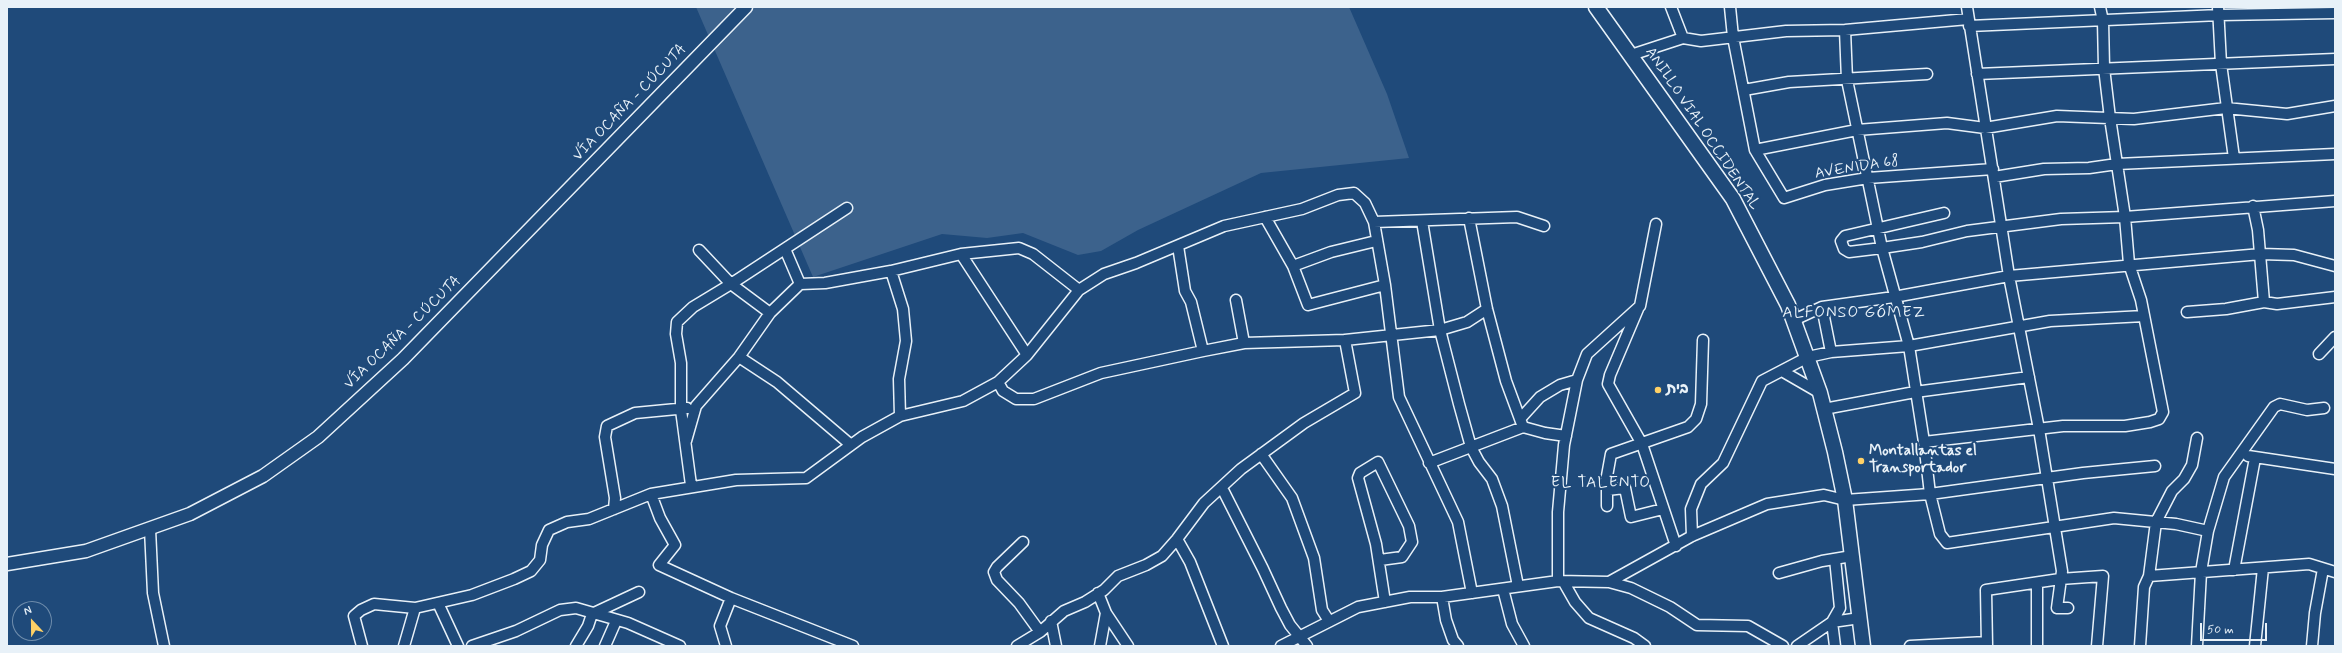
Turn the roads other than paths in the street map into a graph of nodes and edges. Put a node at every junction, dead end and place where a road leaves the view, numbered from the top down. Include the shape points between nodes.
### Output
1 (746, 7) edge
2 (1596, 7) edge
3 (1671, 7) edge
4 (1730, 7) edge
5 (1967, 7) edge
6 (2100, 7) edge
7 (2219, 11) edge
8 (2335, 14) edge
9 (2103, 21) junction
10 (1968, 22) junction
11 (1845, 30) junction
12 (1733, 37) junction
13 (1682, 38) junction
14 (1631, 55) junction
15 (2335, 59) edge
16 (2221, 64) junction
17 (2104, 68) junction
18 (1927, 74) dead end
19 (1977, 74) junction
20 (1847, 80) junction
21 (1744, 90) junction
22 (2335, 106) edge
23 (2226, 108) junction
24 (2110, 118) junction
25 (1985, 128) junction
26 (1857, 130) junction
27 (1755, 150) junction
28 (2335, 154) edge
29 (2234, 158) junction
30 (2117, 164) junction
31 (1993, 173) junction
32 (1868, 178) junction
33 (2335, 201) edge
34 (2253, 206) junction
35 (847, 208) dead end
36 (1944, 214) dead end
37 (1265, 217) junction
38 (2125, 217) junction
39 (1469, 218) junction
40 (1422, 221) junction
41 (1374, 222) junction
42 (1656, 224) dead end
43 (1544, 226) dead end
44 (2001, 226) junction
45 (1878, 228) junction
46 (1376, 241) junction
47 (1178, 246) junction
48 (785, 248) junction
49 (1882, 248) junction
50 (699, 250) dead end
51 (961, 254) junction
52 (2260, 254) junction
53 (2129, 264) junction
54 (1293, 266) junction
55 (2335, 266) edge
56 (891, 271) junction
57 (2009, 276) junction
58 (731, 284) junction
59 (800, 284) junction
60 (1385, 285) junction
61 (1079, 290) junction
62 (1894, 297) junction
63 (2335, 297) edge
64 (1236, 300) dead end
65 (2264, 302) junction
66 (1640, 306) junction
67 (1822, 307) junction
68 (1487, 309) junction
69 (2187, 312) dead end
70 (770, 313) junction
71 (2144, 316) junction
72 (1794, 320) junction
73 (2021, 328) junction
74 (1440, 330) junction
75 (1392, 336) junction
76 (2335, 337) edge
77 (1345, 340) junction
78 (1703, 340) dead end
79 (1244, 343) junction
80 (1909, 346) junction
81 (1203, 351) junction
82 (1831, 352) junction
83 (2319, 354) dead end
84 (1027, 355) junction
85 (739, 357) junction
86 (1808, 357) junction
87 (1782, 371) junction
88 (2029, 377) junction
89 (1577, 380) junction
90 (998, 382) junction
91 (1914, 392) junction
92 (1820, 393) junction
93 (696, 406) junction
94 (2324, 408) dead end
95 (1824, 409) junction
96 (681, 410) junction
97 (900, 416) junction
98 (1521, 423) junction
99 (2039, 429) junction
100 (1566, 436) junction
101 (2197, 438) dead end
102 (686, 441) junction
103 (1924, 442) junction
104 (1642, 444) junction
105 (851, 445) junction
106 (1471, 447) junction
107 (2241, 453) junction
108 (1261, 454) junction
109 (2255, 458) junction
110 (1429, 463) junction
111 (2155, 466) dead end
112 (2335, 469) edge
113 (2047, 478) junction
114 (691, 485) junction
115 (1222, 488) junction
116 (1607, 490) junction
117 (651, 494) junction
118 (1930, 494) junction
119 (1845, 500) junction
120 (1608, 506) dead end
121 (614, 509) junction
122 (1663, 509) junction
123 (2156, 522) junction
124 (2055, 525) junction
125 (150, 529) junction
126 (2208, 531) junction
127 (1692, 536) junction
128 (1177, 539) junction
129 (1023, 542) dead end
130 (1676, 546) junction
131 (1852, 556) junction
132 (1835, 559) junction
133 (1380, 560) junction
134 (7, 564) edge
135 (2263, 568) junction
136 (2323, 569) junction
137 (2234, 570) junction
138 (2201, 572) junction
139 (2335, 572) edge
140 (1779, 574) dead end
141 (2149, 576) junction
142 (2060, 579) junction
143 (1560, 581) junction
144 (1609, 582) junction
145 (2037, 584) junction
146 (1518, 586) junction
147 (1503, 589) junction
148 (639, 592) dead end
149 (1098, 593) junction
150 (1472, 593) junction
151 (1442, 597) junction
152 (731, 598) junction
153 (1385, 602) junction
154 (438, 603) junction
155 (415, 608) junction
156 (2068, 608) dead end
157 (1106, 613) junction
158 (592, 614) junction
159 (1860, 618) junction
160 (616, 621) junction
161 (1051, 621) junction
162 (1329, 621) junction
163 (1832, 622) junction
164 (1040, 632) junction
165 (1300, 636) junction
166 (1987, 644) edge
167 (164, 646) edge
168 (362, 646) edge
169 (404, 646) edge
170 (458, 646) edge
171 (472, 646) edge
172 (576, 646) edge
173 (606, 646) edge
174 (680, 646) edge
175 (726, 646) edge
176 (853, 646) edge
177 (1017, 646) edge
178 (1056, 646) edge
179 (1100, 646) edge
180 (1128, 646) edge
181 (1223, 646) edge
182 (1281, 646) edge
183 (1307, 646) edge
184 (1458, 646) edge
185 (1524, 646) edge
186 (1645, 646) edge
187 (1783, 646) edge
188 (1797, 646) edge
189 (1835, 646) edge
190 (1863, 646) edge
191 (1910, 646) edge
192 (2037, 646) edge
193 (2097, 646) edge
194 (2140, 646) edge
195 (2197, 646) edge
196 (2255, 646) edge
197 (2312, 646) edge

1 - 125 main road, VÍA OCAÑA - CÚCUTA via 403,359 318,437 263,476 190,514
2 - 14 highway, ANILLO VIAL OCCIDENTAL
3 - 13 street
4 - 12 street, AVENIDA 68
5 - 10 street
6 - 9 street
7 - 8 street
7 - 9 street
7 - 16 street
9 - 10 street
9 - 17 street
10 - 11 street
10 - 19 street
11 - 12 street via 1786,31
11 - 20 street
12 - 13 street via 1701,41
12 - 21 street, AVENIDA 68
13 - 14 street
14 - 72 highway, ANILLO VIAL OCCIDENTAL via 1733,199 1779,284
15 - 16 street
16 - 17 street
16 - 23 street
17 - 19 street
17 - 24 street
18 - 20 street
19 - 25 street
20 - 21 street via 1789,82
20 - 26 street
21 - 27 street, AVENIDA 68
22 - 23 street via 2287,114
23 - 24 street via 2134,119
23 - 29 street
24 - 25 street via 2057,116
24 - 30 street
25 - 26 street via 1947,123
25 - 31 street
26 - 27 street
26 - 32 street
27 - 32 street, AVENIDA 68 via 1784,198 1825,185
28 - 29 street, AVENIDA 68
29 - 30 street, AVENIDA 68
30 - 31 street, AVENIDA 68
30 - 38 street
31 - 32 street, AVENIDA 68
31 - 44 street
32 - 45 street
33 - 34 street
34 - 38 street
34 - 52 street
35 - 48 street
36 - 45 street
37 - 41 street via 1302,209 1338,195 1354,193 1365,203
37 - 47 street via 1224,226
37 - 54 street
38 - 44 street via 2061,219
38 - 53 street
39 - 40 street
39 - 43 street via 1517,217
39 - 68 street
40 - 41 street
40 - 74 street
41 - 46 street
42 - 66 street
44 - 49 street
44 - 57 street
45 - 49 street
45 - 49 street via 1845,236 1841,241 1844,249 1849,252
46 - 54 street via 1331,252
46 - 60 street
47 - 61 street via 1104,274
47 - 81 street via 1185,291 1192,302
48 - 58 street
48 - 59 street
49 - 62 street
50 - 58 street
51 - 56 street
51 - 61 street via 1018,248 1033,254
51 - 84 street
52 - 53 street
52 - 55 street via 2294,255
52 - 65 street
53 - 57 street
53 - 71 street
54 - 60 street via 1308,305
56 - 59 street via 825,283
56 - 97 street via 903,309 906,341 899,379
57 - 62 street
57 - 73 street
58 - 70 street
58 - 96 street via 692,307 677,322 676,334 682,363
59 - 70 street
60 - 75 street
61 - 84 street
62 - 67 street
62 - 80 street
63 - 65 street via 2277,304
64 - 79 street
65 - 69 street via 2226,309
66 - 89 street via 1587,354
66 - 104 street via 1608,384
67 - 72 street
67 - 82 street
68 - 74 street via 1467,322
68 - 98 street via 1506,381
70 - 85 street
71 - 73 street via 2050,321
71 - 99 street via 2163,412 2159,419 2125,426 2063,426
72 - 86 highway, ANILLO VIAL OCCIDENTAL
73 - 80 street
73 - 88 street
74 - 75 street
74 - 106 street
75 - 77 street
75 - 110 street via 1398,396
76 - 83 street
77 - 79 street
77 - 108 street via 1355,393 1304,423
78 - 104 street via 1701,404 1696,419 1688,427
79 - 81 street
80 - 82 street
80 - 91 street
81 - 90 street via 1101,373 1034,399 1016,399 1003,391
82 - 86 street
84 - 90 street
85 - 93 street
85 - 105 street via 778,382
86 - 87 street
86 - 92 highway, ANILLO VIAL OCCIDENTAL
87 - 92 street
87 - 127 street via 1762,381 1723,463 1701,484 1691,509
88 - 91 street
88 - 99 street
89 - 98 street via 1560,385 1540,397
89 - 100 street
90 - 97 street via 962,401
91 - 95 street
91 - 103 street
92 - 95 highway, ANILLO VIAL OCCIDENTAL
93 - 96 street
93 - 102 street
94 - 107 street via 2307,410 2280,404 2274,407
95 - 119 highway, ANILLO VIAL OCCIDENTAL
96 - 102 street
96 - 121 street via 635,413 607,426 604,437 615,498
97 - 105 street
98 - 100 street via 1545,433
98 - 106 street
99 - 103 street
99 - 113 street
100 - 143 street via 1558,512
101 - 123 street via 2192,465 2172,492
102 - 114 street
103 - 118 street
104 - 116 street via 1611,454 1606,476
104 - 122 street
105 - 114 street via 806,478 736,480
106 - 110 street
106 - 146 street via 1478,462 1492,479 1502,506
107 - 109 street
107 - 126 street via 2224,477
108 - 115 street
108 - 162 street via 1292,498 1314,558 1322,610
109 - 112 street
109 - 137 street
110 - 150 street via 1458,522
111 - 113 street
113 - 118 street
113 - 124 street
114 - 117 street
115 - 128 street via 1204,503
115 - 165 street via 1281,608
116 - 120 street
116 - 122 street via 1625,488 1631,517
117 - 121 street
117 - 152 street via 674,545 659,565
118 - 119 street
118 - 124 street via 1940,534 1947,543
119 - 127 street via 1824,495 1767,504
119 - 131 highway, ANILLO VIAL OCCIDENTAL
121 - 154 street via 548,530 540,560 531,571 472,595
122 - 130 street
123 - 124 street via 2114,518
123 - 126 street
123 - 141 street
124 - 142 street via 2062,571
125 - 134 main road, VÍA OCAÑA - CÚCUTA via 86,551
125 - 167 street via 153,592
126 - 138 street
127 - 130 street
128 - 149 street via 1162,556 1118,576
128 - 181 street via 1190,562
129 - 164 street via 994,572 997,580 1019,603
130 - 144 street
131 - 132 street
131 - 159 highway, ANILLO VIAL OCCIDENTAL
132 - 140 street
132 - 163 street via 1840,608
133 - 133 street via 1358,478 1360,473 1378,462 1409,526 1412,542 1402,557
133 - 153 street
135 - 136 street via 2309,564
135 - 137 street
135 - 196 street
136 - 139 street
136 - 197 street via 2314,614
137 - 138 street
138 - 141 street
138 - 195 street
141 - 194 street via 2144,587
142 - 145 street
142 - 156 street via 2057,608
142 - 193 street via 2103,576
143 - 144 street
143 - 146 street
143 - 186 street via 1589,618 1634,638
144 - 187 street via 1631,588 1670,607 1697,625 1748,626
145 - 166 street via 1986,590
145 - 192 street
146 - 147 street
147 - 150 street
147 - 185 street via 1512,624
148 - 158 street
149 - 157 street
149 - 161 street
150 - 151 street
151 - 153 street via 1410,597
151 - 184 street via 1446,620 1453,640
152 - 175 street via 720,626
152 - 176 street
153 - 162 street via 1358,607
154 - 155 street
154 - 170 street
155 - 168 street via 374,604 361,610 354,616
155 - 169 street
157 - 179 street
157 - 180 street
158 - 160 street
158 - 171 street via 576,608 560,610 516,631
158 - 172 street
159 - 163 street
159 - 190 highway, ANILLO VIAL OCCIDENTAL
160 - 173 street
160 - 174 street via 628,623
161 - 164 street
161 - 178 street
162 - 165 street
163 - 188 street
163 - 189 street
164 - 177 street
165 - 182 street
165 - 183 street
166 - 191 street

